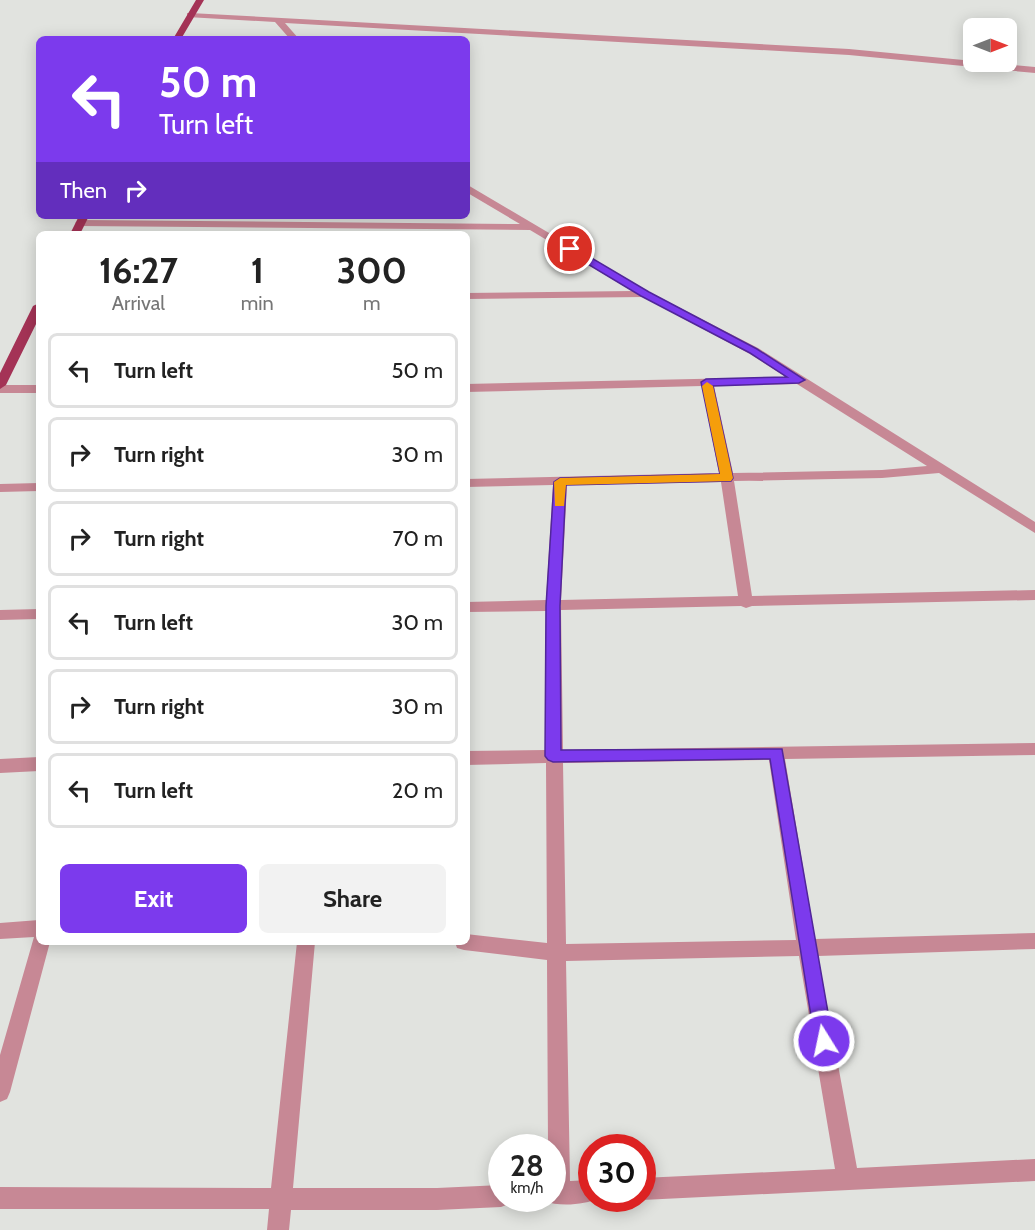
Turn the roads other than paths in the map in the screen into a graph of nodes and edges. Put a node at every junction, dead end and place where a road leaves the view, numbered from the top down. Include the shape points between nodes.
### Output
1 (200, 0) edge
2 (190, 15) junction
3 (277, 20) junction
4 (179, 36) edge
5 (292, 36) edge
6 (1035, 70) edge
7 (470, 189) edge
8 (82, 220) edge
9 (532, 227) junction
10 (410, 229) edge
11 (645, 294) junction
12 (470, 296) edge
13 (36, 312) edge
14 (799, 380) junction
15 (706, 382) junction
16 (0, 387) edge
17 (470, 388) edge
18 (36, 389) edge
19 (940, 468) junction
20 (727, 478) junction
21 (560, 482) junction
22 (470, 483) edge
23 (0, 488) edge
24 (36, 488) edge
25 (1035, 528) edge
26 (1035, 596) edge
27 (746, 603) junction
28 (553, 606) junction
29 (470, 607) edge
30 (36, 614) edge
31 (0, 615) edge
32 (1035, 749) edge
33 (776, 753) junction
34 (553, 756) junction
35 (470, 758) edge
36 (36, 764) edge
37 (0, 766) edge
38 (36, 928) edge
39 (0, 931) edge
40 (1035, 941) edge
41 (470, 943) edge
42 (40, 945) edge
43 (306, 945) edge
44 (807, 948) junction
45 (558, 953) junction
46 (0, 1092) edge
47 (556, 1134) edge
48 (1035, 1170) edge
49 (849, 1179) junction
50 (656, 1188) edge
51 (488, 1197) edge
52 (0, 1198) edge
53 (282, 1198) junction
54 (278, 1230) edge

1 - 2 main road
2 - 3 street
2 - 4 main road
3 - 5 street
3 - 6 street via 849,52
7 - 9 street
8 - 10 street
9 - 10 street
9 - 11 street
11 - 12 street
11 - 14 street via 754,351
13 - 16 main road
14 - 15 street
14 - 19 street
15 - 17 street
15 - 20 street
16 - 18 street
19 - 20 street via 882,474
19 - 25 street
20 - 21 street
20 - 27 street
21 - 22 street
21 - 28 street
23 - 24 street
26 - 27 street
27 - 28 street
28 - 29 street
28 - 34 street
30 - 31 street
32 - 33 street
33 - 34 street
33 - 44 street
34 - 35 street
34 - 45 street
36 - 37 street
38 - 39 street
40 - 44 street
41 - 45 street
42 - 46 street
43 - 53 street
44 - 45 street
44 - 49 street
45 - 47 street
48 - 49 street
49 - 50 street
51 - 53 street
52 - 53 street
53 - 54 street

